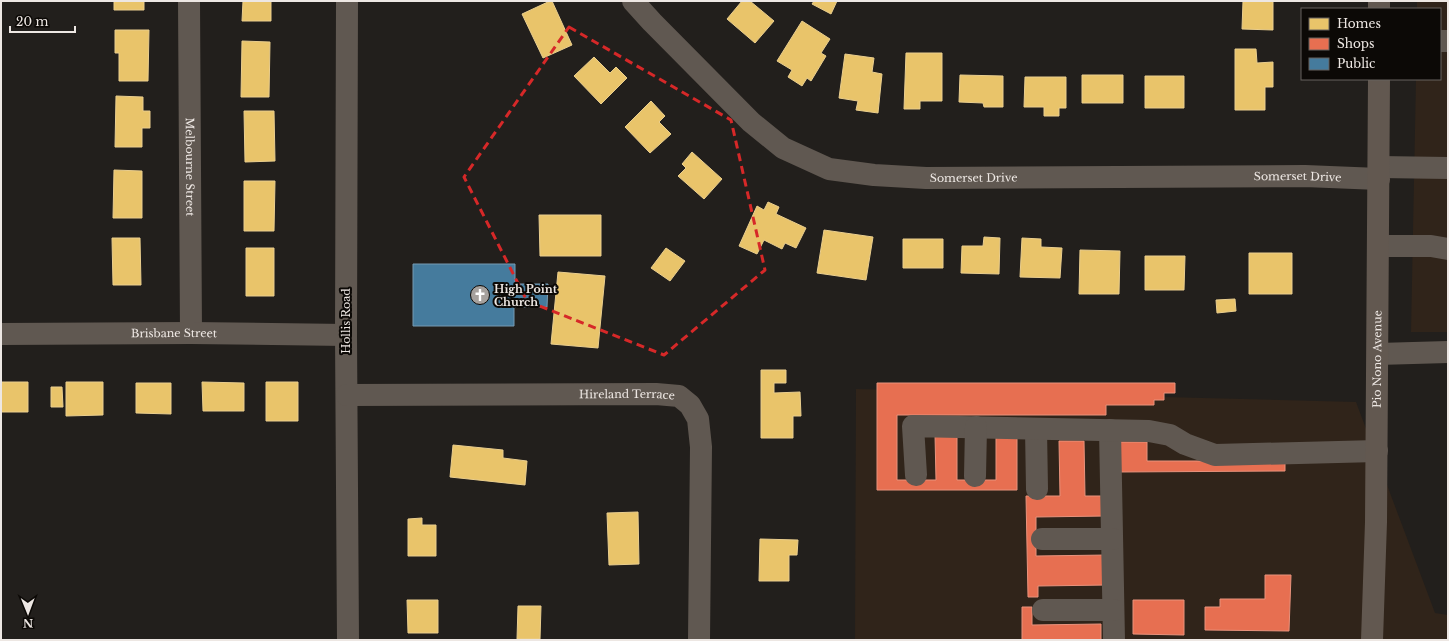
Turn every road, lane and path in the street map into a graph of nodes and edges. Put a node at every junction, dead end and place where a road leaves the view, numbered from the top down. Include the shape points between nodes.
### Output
1 (189, 1) edge
2 (347, 1) edge
3 (633, 1) edge
4 (1379, 80) edge
5 (1448, 168) edge
6 (1379, 173) junction
7 (1378, 246) junction
8 (1448, 250) edge
9 (191, 333) junction
10 (1, 334) edge
11 (346, 335) junction
12 (1448, 352) edge
13 (1378, 354) junction
14 (348, 395) junction
15 (976, 427) junction
16 (1036, 429) junction
17 (1110, 430) junction
18 (1377, 451) junction
19 (916, 475) dead end
20 (975, 476) dead end
21 (1037, 490) dead end
22 (1042, 539) dead end
23 (1112, 539) junction
24 (1043, 610) dead end
25 (1113, 610) junction
26 (348, 640) edge
27 (699, 640) edge
28 (1114, 640) edge
29 (1372, 640) edge

1 - 9 street, Melbourne Street
2 - 11 street, Hollis Road
3 - 6 street, Somerset Drive via 751,122 783,148 829,169 926,178 1305,176
4 - 6 main road, Pio Nono Avenue
5 - 6 street, Somerset Drive
6 - 7 main road, Pio Nono Avenue
7 - 8 street via 1431,246
7 - 13 main road, Pio Nono Avenue
9 - 10 street, Brisbane Street
9 - 11 street, Brisbane Street
11 - 14 street, Hollis Road
12 - 13 street
13 - 18 main road, Pio Nono Avenue
14 - 26 street, Hollis Road
14 - 27 street, Hireland Terrace via 680,396 690,404 698,418 701,447
15 - 16 street
15 - 19 street via 913,426
15 - 20 street
16 - 17 street
16 - 21 street
17 - 18 street via 1149,431 1170,435 1185,444 1215,455
17 - 23 street
18 - 29 main road, Pio Nono Avenue
22 - 23 street
23 - 25 street
24 - 25 street
25 - 28 street

